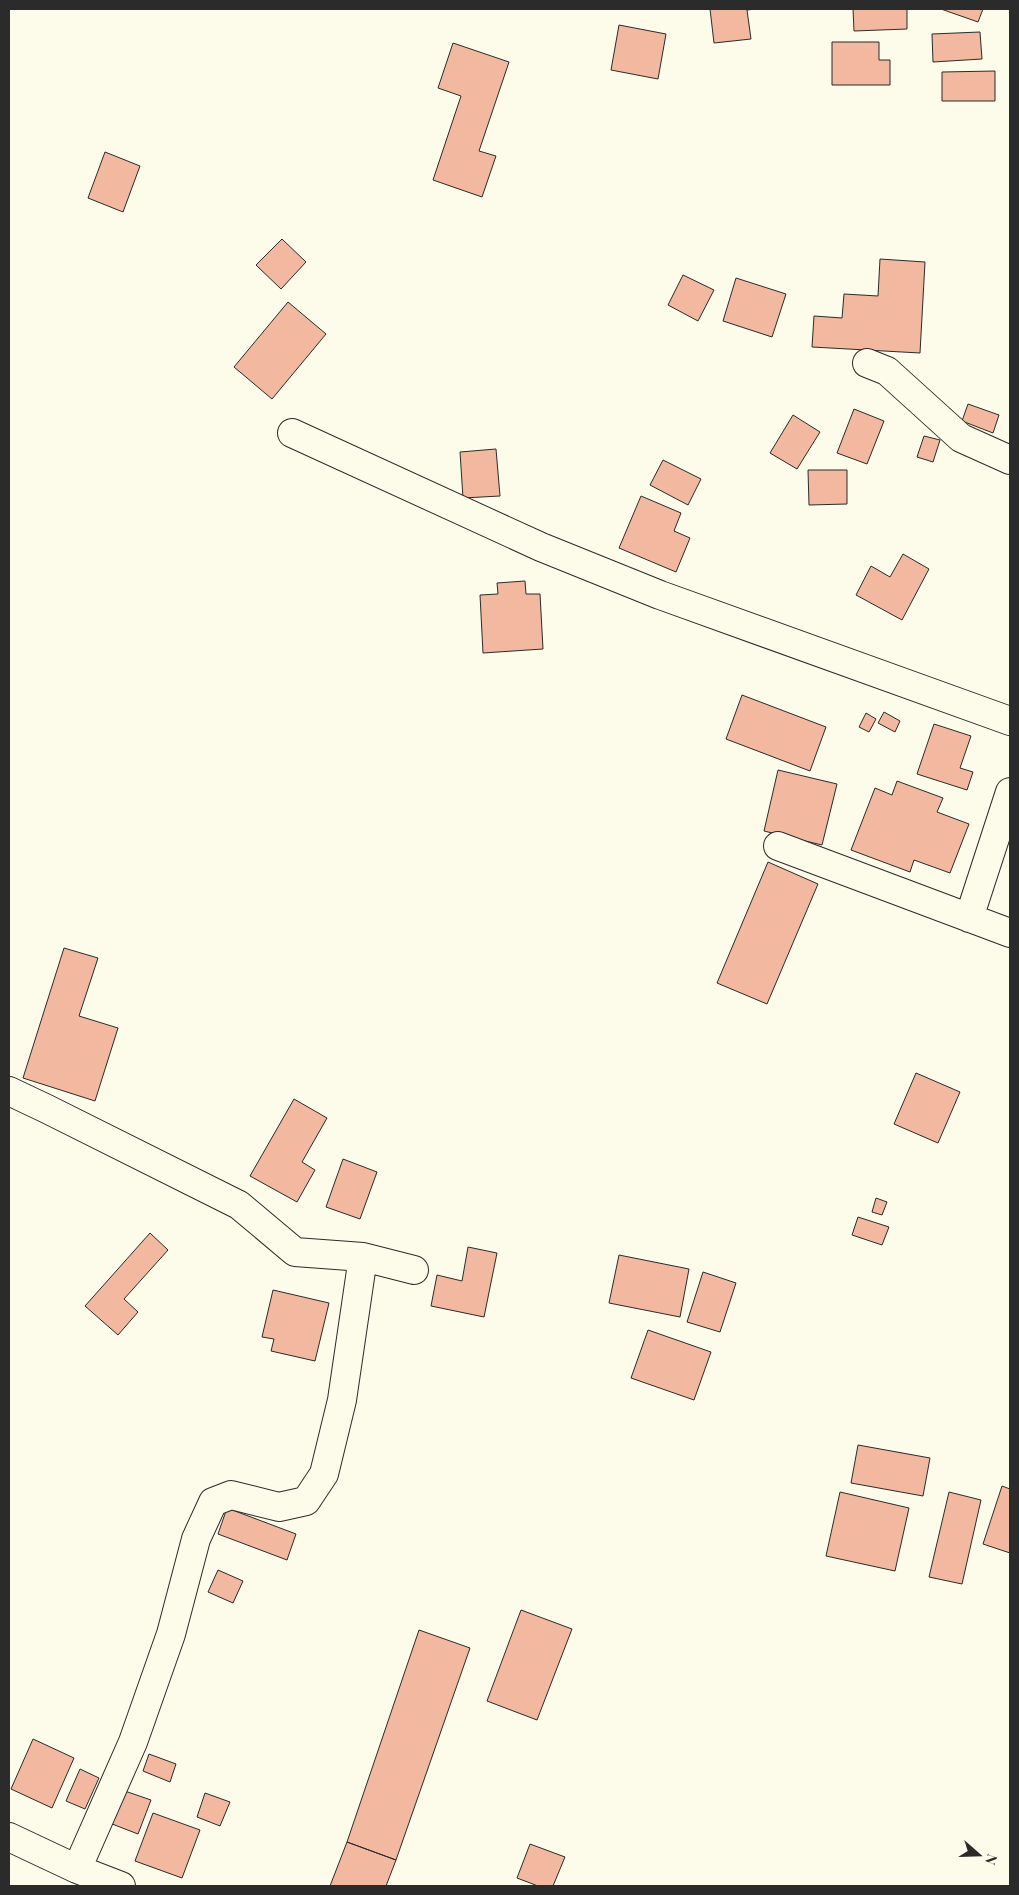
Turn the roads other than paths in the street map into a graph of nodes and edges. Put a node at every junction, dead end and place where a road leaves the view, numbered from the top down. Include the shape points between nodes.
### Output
1 (867, 363) dead end
2 (292, 433) dead end
3 (1010, 460) edge
4 (1010, 720) edge
5 (1010, 792) edge
6 (778, 846) dead end
7 (969, 918) junction
8 (1010, 933) edge
9 (9, 1092) edge
10 (363, 1257) junction
11 (414, 1270) dead end
12 (9, 1837) edge
13 (77, 1869) junction
14 (122, 1886) edge

1 - 3 street via 887,371 961,438
2 - 4 street via 541,547 660,595
5 - 7 street
6 - 7 street
7 - 8 street
9 - 10 street via 239,1205 295,1252
10 - 11 street
10 - 13 street via 342,1400 324,1474 306,1501 279,1507 231,1495 213,1502 196,1539 171,1634 133,1742
12 - 13 street
13 - 14 street

